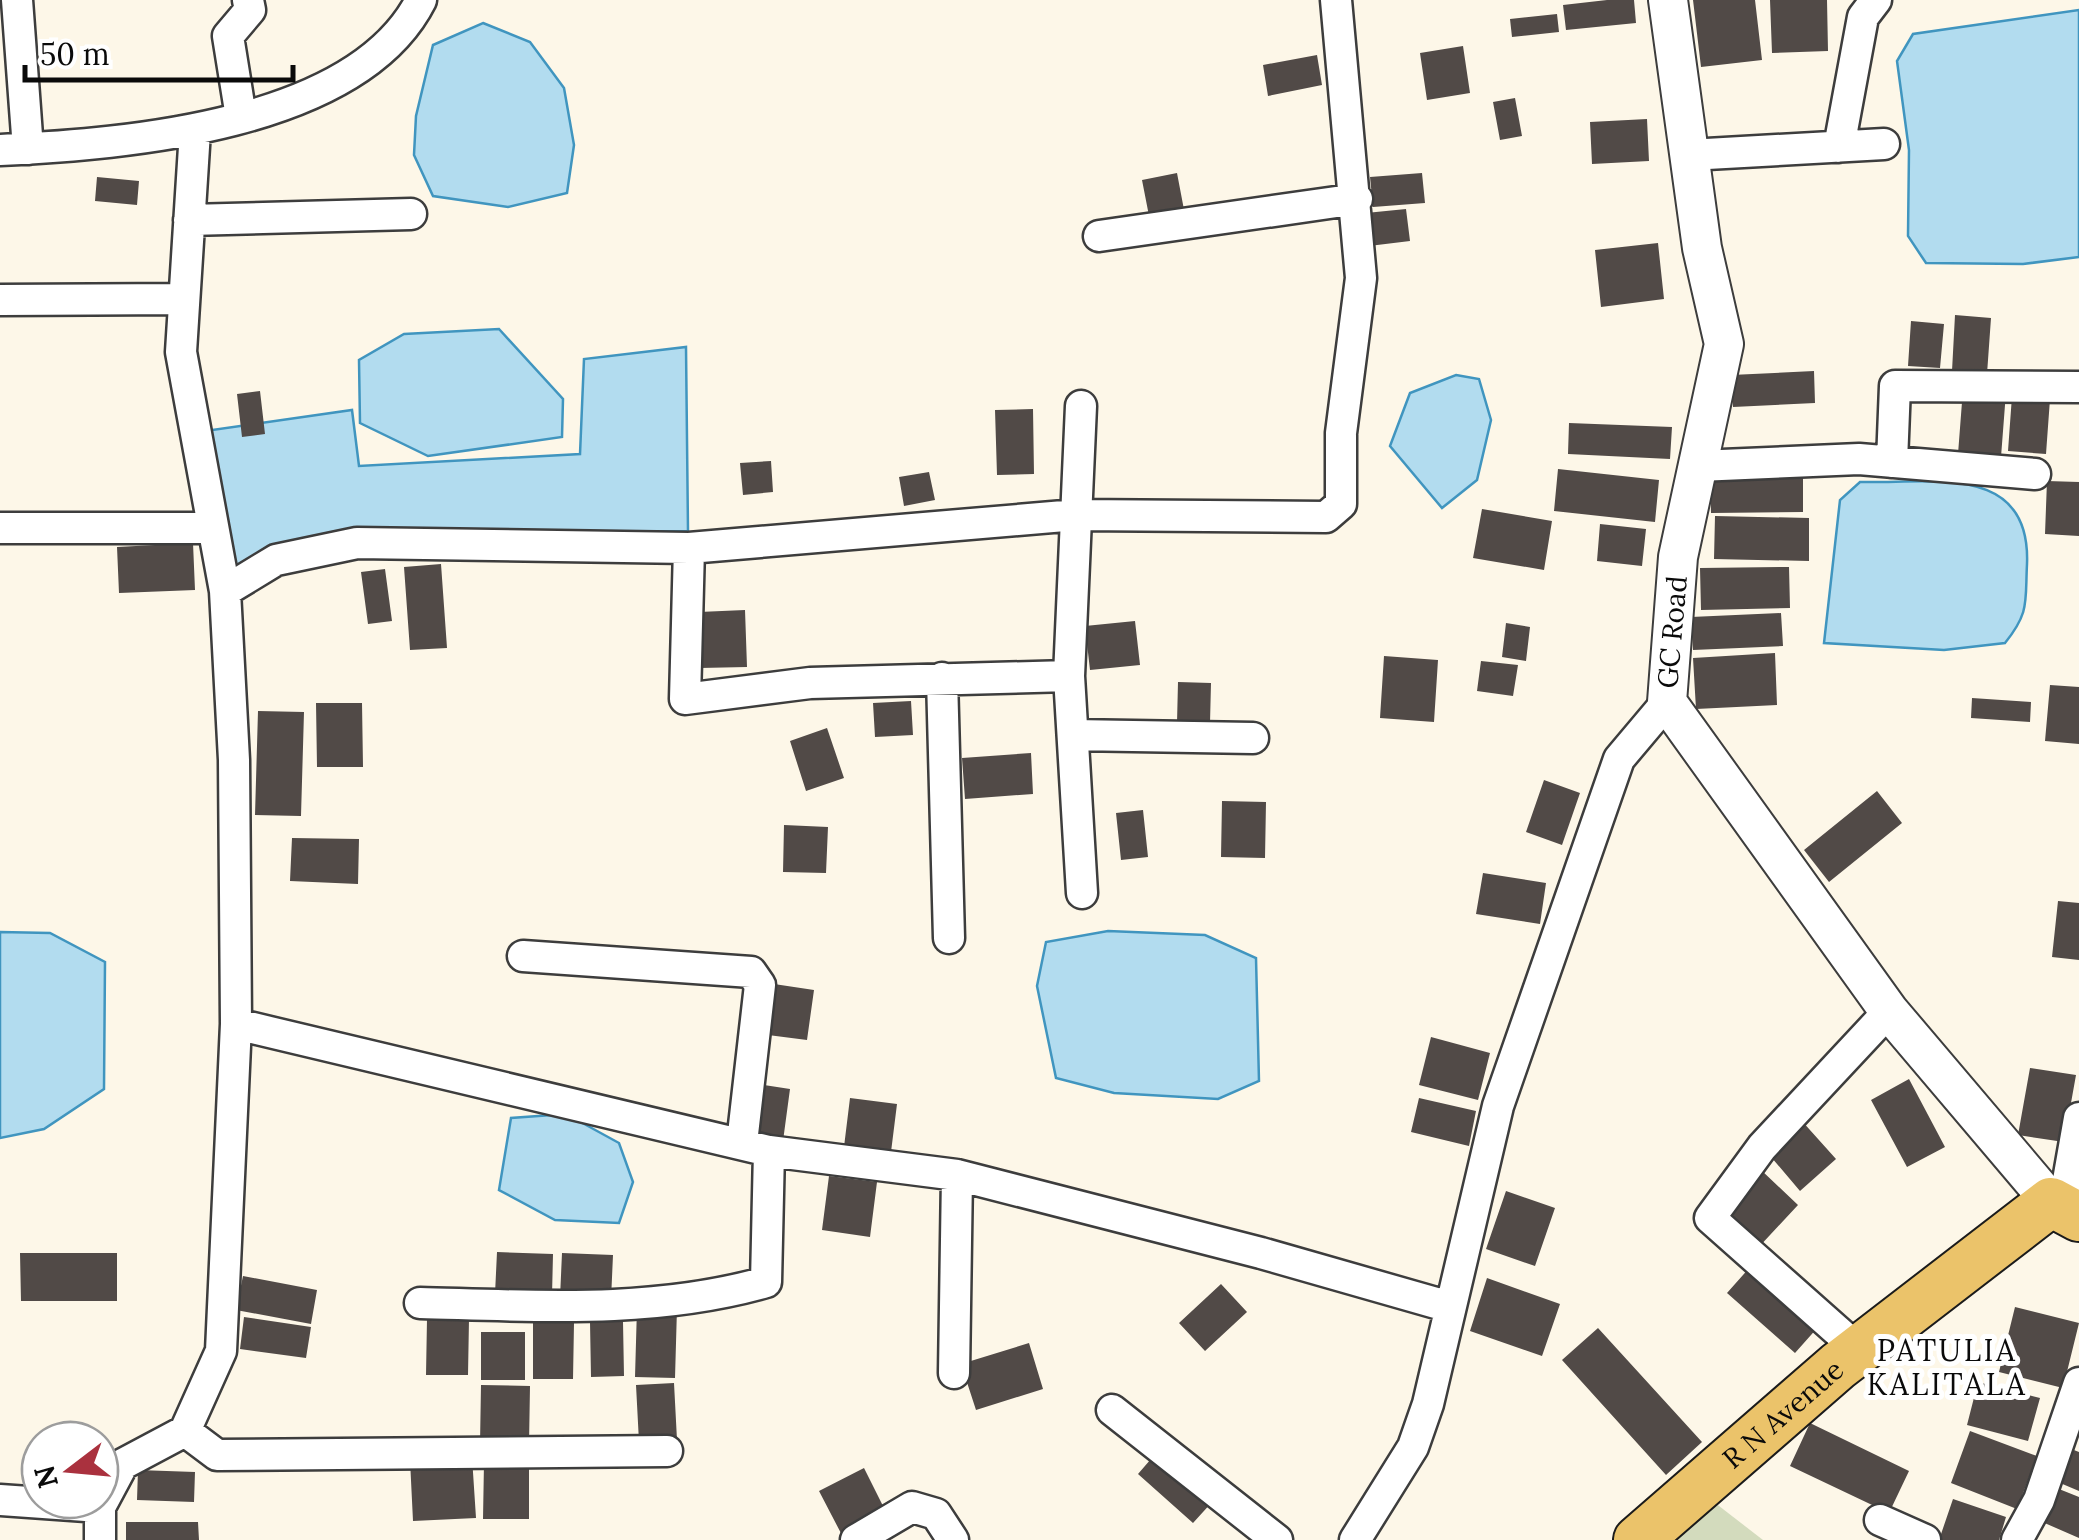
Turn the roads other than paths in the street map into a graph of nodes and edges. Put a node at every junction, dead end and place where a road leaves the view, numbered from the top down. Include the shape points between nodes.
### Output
1 (17, 0) edge
2 (248, 0) edge
3 (420, 0) edge
4 (1336, 0) edge
5 (1668, 0) edge
6 (1876, 0) edge
7 (241, 117) junction
8 (195, 131) junction
9 (1884, 144) dead end
10 (1838, 147) junction
11 (14, 150) edge
12 (1689, 155) junction
13 (1357, 199) junction
14 (411, 214) dead end
15 (189, 220) junction
16 (1100, 236) dead end
17 (184, 298) junction
18 (0, 300) edge
19 (2079, 387) edge
20 (1081, 406) dead end
21 (1892, 462) junction
22 (1698, 466) junction
23 (2035, 474) dead end
24 (1076, 515) junction
25 (0, 528) edge
26 (211, 528) junction
27 (688, 548) junction
28 (225, 592) junction
29 (1069, 676) junction
30 (942, 678) junction
31 (1667, 702) junction
32 (1073, 735) junction
33 (1253, 738) dead end
34 (1082, 893) dead end
35 (949, 938) dead end
36 (523, 956) dead end
37 (1889, 1011) junction
38 (236, 1024) junction
39 (2079, 1118) edge
40 (755, 1147) junction
41 (958, 1175) junction
42 (2064, 1209) edge
43 (420, 1303) dead end
44 (1450, 1308) junction
45 (1860, 1351) junction
46 (954, 1373) dead end
47 (2079, 1383) edge
48 (1112, 1410) dead end
49 (185, 1432) junction
50 (667, 1451) dead end
51 (120, 1470) edge
52 (1880, 1520) dead end
53 (856, 1540) edge
54 (953, 1540) edge
55 (1277, 1540) edge
56 (1355, 1540) edge
57 (1638, 1540) edge
58 (1925, 1540) edge
59 (2017, 1540) edge

1 - 11 street
2 - 7 street via 250,10 228,36
3 - 7 street via 405,31 312,96
4 - 13 street
5 - 12 street, GC Road
6 - 10 street via 1863,17
7 - 8 street
8 - 11 street
8 - 15 street
9 - 10 street
10 - 12 street
12 - 22 street, GC Road via 1724,344
13 - 16 street
13 - 24 street via 1361,278 1341,433 1342,504 1336,512
14 - 15 street
15 - 17 street
17 - 18 street
17 - 26 street via 181,352
19 - 21 street via 1895,386
20 - 24 street
21 - 22 street
21 - 23 street
22 - 31 street, GC Road via 1678,558
24 - 27 street
24 - 29 street
25 - 26 street
26 - 28 street
27 - 28 street via 358,543 276,560
27 - 30 street via 685,699 810,683
28 - 38 street
29 - 30 street
29 - 32 street
30 - 35 street
31 - 37 street, GC Road
31 - 44 street via 1619,759 1498,1106
32 - 33 street
32 - 34 street
36 - 40 street via 750,972 760,986
37 - 42 street, GC Road
37 - 45 street via 1762,1147 1710,1218
38 - 40 street
38 - 49 street via 221,1351
39 - 42 street
40 - 41 street
40 - 43 street via 766,1282 710,1298 579,1307
41 - 44 street
41 - 46 street
42 - 45 main road, R N Avenue
44 - 56 street via 1413,1446
45 - 57 main road, R N Avenue
47 - 59 street via 2039,1500
48 - 55 street
49 - 50 street via 218,1455
49 - 51 street
52 - 58 street
53 - 54 street via 923,1507

